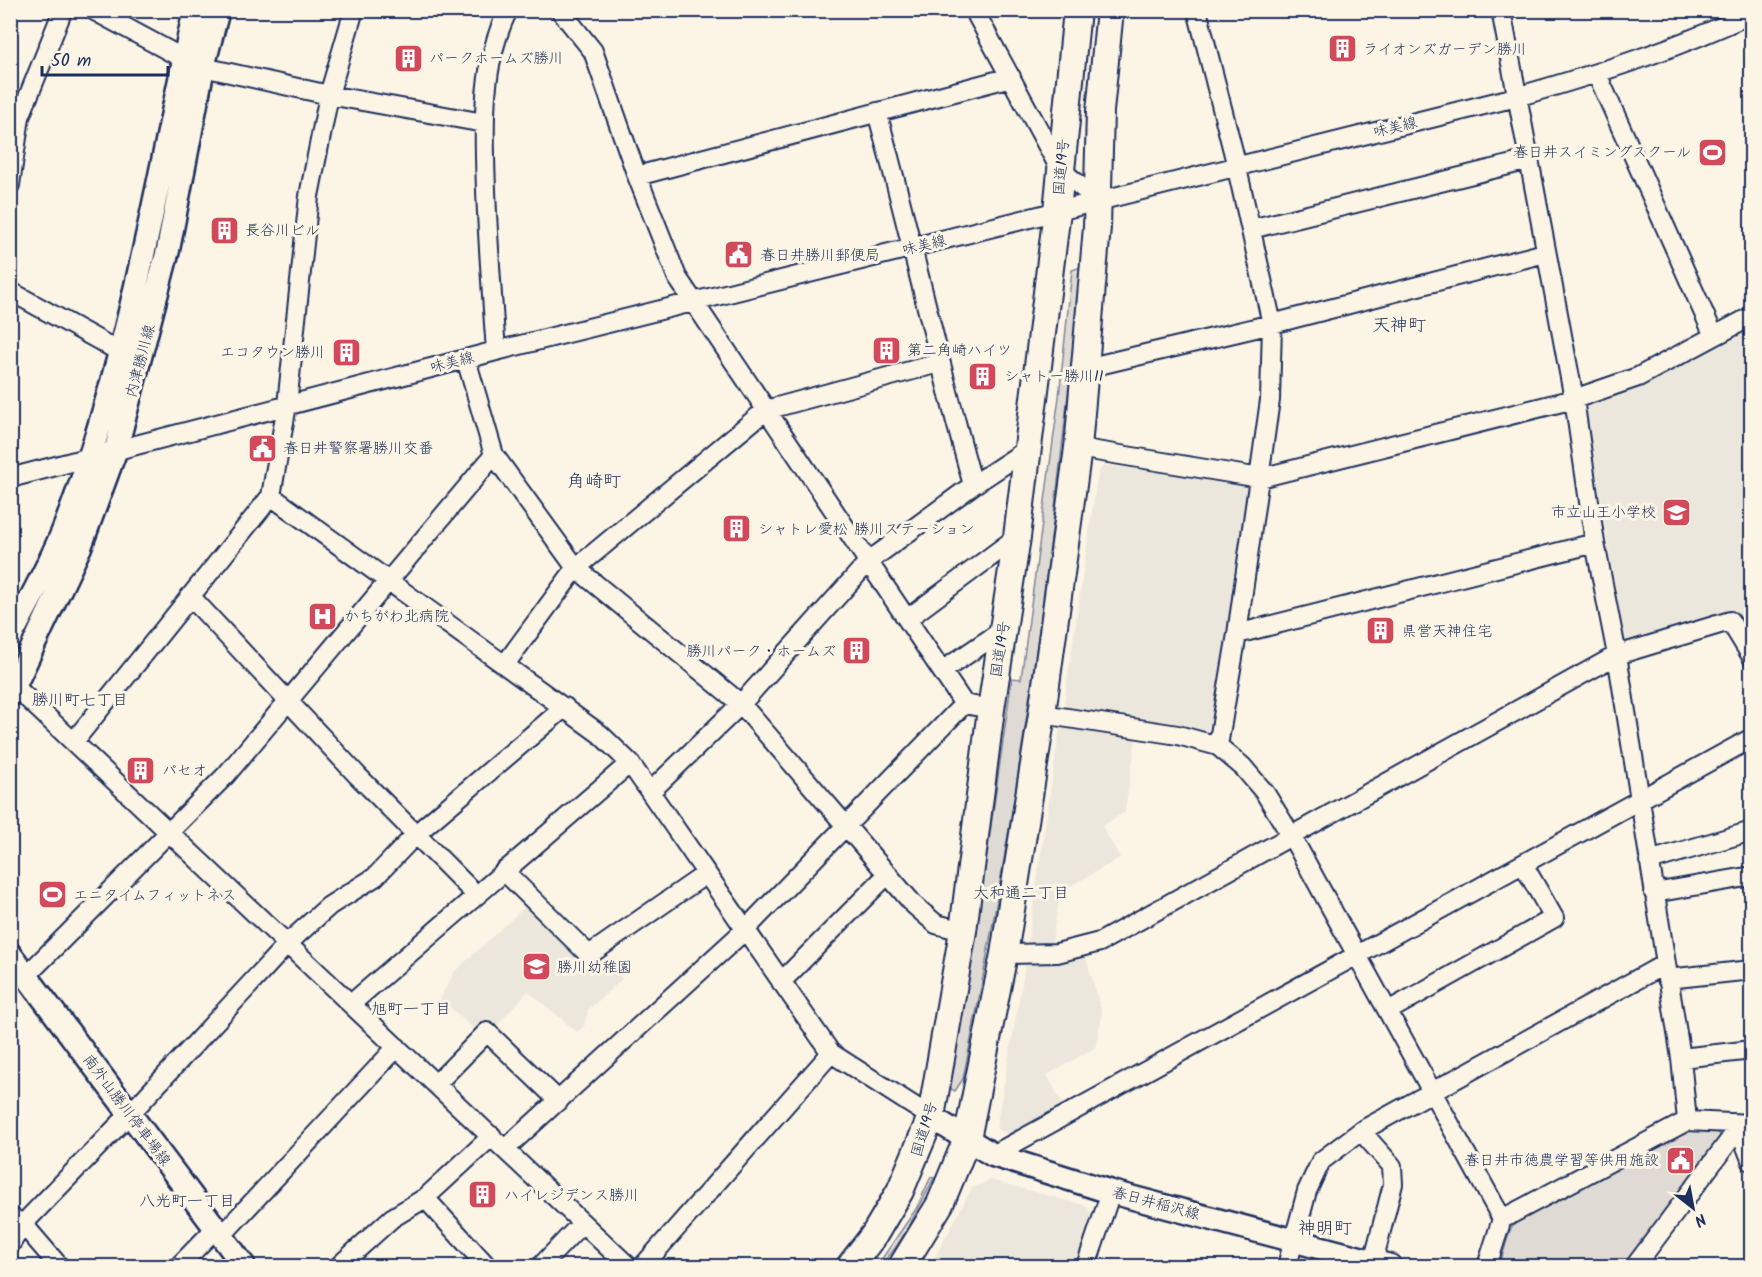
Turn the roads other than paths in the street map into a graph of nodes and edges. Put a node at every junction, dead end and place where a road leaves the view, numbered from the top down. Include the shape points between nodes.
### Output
1 (63, 10) edge
2 (93, 10) edge
3 (195, 10) edge
4 (218, 10) edge
5 (354, 10) edge
6 (508, 10) edge
7 (560, 10) edge
8 (974, 10) edge
9 (1077, 10) edge
10 (1110, 10) edge
11 (1197, 10) edge
12 (1501, 10) edge
13 (1752, 13) edge
14 (194, 63) junction
15 (1597, 74) junction
16 (1011, 76) junction
17 (329, 95) junction
18 (1516, 97) junction
19 (877, 112) junction
20 (484, 123) junction
21 (1529, 160) junction
22 (1237, 167) junction
23 (1060, 169) junction
24 (637, 176) junction
25 (10, 185) edge
26 (1099, 202) junction
27 (1057, 211) junction
28 (1251, 229) junction
29 (914, 248) junction
30 (1545, 253) junction
31 (10, 291) edge
32 (694, 301) junction
33 (1752, 316) edge
34 (1272, 324) junction
35 (1714, 336) junction
36 (496, 351) junction
37 (120, 352) junction
38 (466, 359) junction
39 (939, 363) junction
40 (1086, 368) junction
41 (1574, 399) junction
42 (287, 405) junction
43 (766, 410) junction
44 (1078, 448) junction
45 (1028, 449) junction
46 (116, 450) junction
47 (494, 455) junction
48 (90, 458) junction
49 (10, 478) edge
50 (1260, 478) junction
51 (973, 484) junction
52 (271, 496) junction
53 (1017, 537) junction
54 (1595, 543) junction
55 (868, 561) junction
56 (576, 567) junction
57 (388, 580) junction
58 (190, 596) junction
59 (907, 619) junction
60 (1003, 630) junction
61 (1237, 634) junction
62 (10, 638) edge
63 (1617, 655) junction
64 (1752, 657) edge
65 (506, 663) junction
66 (942, 671) junction
67 (12, 687) edge
68 (289, 700) junction
69 (741, 704) junction
70 (964, 704) junction
71 (565, 707) junction
72 (991, 709) junction
73 (1042, 714) junction
74 (1752, 738) edge
75 (75, 740) junction
76 (1218, 746) junction
77 (630, 763) junction
78 (650, 792) junction
79 (1639, 798) junction
80 (847, 825) junction
81 (1752, 831) edge
82 (171, 833) junction
83 (417, 833) junction
84 (1292, 837) junction
85 (1649, 861) junction
86 (1523, 864) junction
87 (504, 872) junction
88 (706, 874) junction
89 (888, 874) junction
90 (1752, 876) edge
91 (1654, 893) junction
92 (476, 895) junction
93 (745, 930) junction
94 (963, 931) junction
95 (288, 942) junction
96 (10, 954) edge
97 (1004, 954) junction
98 (1358, 956) junction
99 (1752, 970) edge
100 (1666, 972) junction
101 (27, 975) junction
102 (781, 982) junction
103 (352, 1003) junction
104 (1388, 1011) junction
105 (397, 1047) junction
106 (1752, 1050) edge
107 (831, 1053) junction
108 (1681, 1058) junction
109 (436, 1084) junction
110 (1432, 1091) junction
111 (559, 1101) junction
112 (130, 1114) junction
113 (931, 1116) junction
114 (1687, 1122) junction
115 (1742, 1126) edge
116 (1361, 1131) junction
117 (967, 1139) junction
118 (499, 1142) junction
119 (993, 1155) junction
120 (1752, 1162) edge
121 (1111, 1191) junction
122 (425, 1198) junction
123 (1502, 1219) junction
124 (17, 1221) edge
125 (582, 1223) junction
126 (218, 1232) junction
127 (1294, 1241) junction
128 (10, 1245) edge
129 (1382, 1264) edge
130 (59, 1266) edge
131 (179, 1266) edge
132 (244, 1266) edge
133 (339, 1266) edge
134 (487, 1266) edge
135 (541, 1266) edge
136 (628, 1266) edge
137 (643, 1266) edge
138 (850, 1266) edge
139 (902, 1266) edge
140 (1086, 1266) edge
141 (1287, 1266) edge
142 (1487, 1266) edge
143 (1635, 1266) edge

1 - 25 street via 20,117
2 - 14 street
3 - 14 main road, 内津勝川線
4 - 14 main road, 内津勝川線
5 - 17 street
6 - 20 street via 486,78
7 - 24 street via 593,51
8 - 16 street
9 - 23 highway, 国道19号
10 - 26 highway via 1100,111
11 - 22 street
12 - 18 street
13 - 15 street, 味美線 via 1701,37
14 - 17 street
14 - 37 main road, 内津勝川線
14 - 46 main road, 内津勝川線 via 168,250
15 - 18 street, 味美線
15 - 35 street
16 - 19 street
16 - 23 street
17 - 20 street
17 - 42 street via 309,196
18 - 21 street
18 - 22 street, 味美線
19 - 24 street
19 - 29 street
20 - 36 street
21 - 28 street
21 - 30 street
22 - 26 street, 味美線
22 - 28 street
23 - 26 street
23 - 27 highway, 国道19号
24 - 32 street via 677,277
26 - 27 street, 味美線
26 - 40 highway
27 - 29 street, 味美線
27 - 45 highway, 国道19号
28 - 34 street
29 - 32 street, 味美線
29 - 39 street
30 - 34 street
30 - 41 street
31 - 37 street
32 - 36 street, 味美線
32 - 43 street
33 - 35 street
34 - 40 street
34 - 50 street via 1270,400
35 - 41 street via 1638,377
36 - 38 street, 味美線
37 - 48 main road, 内津勝川線
38 - 42 street, 味美線
38 - 47 street
39 - 43 street
39 - 51 street
40 - 44 highway
41 - 50 street
41 - 54 street
42 - 46 street, 味美線
42 - 52 street
43 - 55 street
43 - 56 street
44 - 50 street
44 - 73 highway
45 - 51 street
45 - 53 highway, 国道19号
46 - 48 street, 味美線
46 - 67 main road, 内津勝川線 via 80,547
47 - 56 street
47 - 57 street
48 - 49 street, 味美線
48 - 62 main road, 内津勝川線 via 65,527
50 - 61 street
51 - 55 street
52 - 57 street
52 - 58 street
53 - 59 street
53 - 60 highway, 国道19号
54 - 61 street
54 - 63 street
55 - 59 street
55 - 69 street
56 - 65 street
56 - 69 street
57 - 65 street
57 - 68 street
58 - 68 street
58 - 75 street
59 - 66 street
60 - 66 street
60 - 72 highway, 国道19号
61 - 76 street
63 - 64 street via 1730,621
63 - 79 street
63 - 84 street
65 - 71 street
66 - 70 street
67 - 75 street
68 - 82 street
68 - 83 street
69 - 78 street
69 - 80 street
70 - 72 street
70 - 80 street
71 - 77 street
71 - 83 street
72 - 94 highway, 国道19号
73 - 76 street via 1178,735
73 - 97 highway
74 - 79 street
75 - 82 street
76 - 84 street via 1265,793
77 - 78 street
77 - 87 street
78 - 88 street
79 - 85 street
79 - 86 street
80 - 89 street
80 - 93 street
81 - 85 street
82 - 95 street
82 - 101 street
83 - 92 street
83 - 95 street via 375,877 329,906
84 - 97 street via 1100,942 1057,953
84 - 98 street
85 - 91 street
86 - 98 street
86 - 104 street via 1554,918
87 - 88 street via 589,955
87 - 92 street
88 - 93 street
89 - 94 street via 936,924
89 - 102 street
90 - 91 street
91 - 100 street
92 - 103 street
93 - 102 street
93 - 111 street
94 - 113 highway, 国道19号
95 - 103 street
95 - 112 street
96 - 101 main road, 南外山勝川停車場線
97 - 117 highway
98 - 104 street
98 - 119 street
99 - 100 street
100 - 108 street
100 - 110 street
101 - 112 main road, 南外山勝川停車場線
102 - 107 street
103 - 105 street
104 - 110 street
105 - 109 street
105 - 126 street
106 - 108 street
107 - 113 street
107 - 137 street
108 - 114 street
109 - 111 street via 487,1032
109 - 118 street
110 - 116 street
110 - 123 street
111 - 118 street
112 - 124 street
112 - 126 main road, 南外山勝川停車場線
113 - 117 main road, 春日井稲沢線
113 - 138 highway, 国道19号 via 900,1191
114 - 115 street
114 - 123 street
115 - 120 street
115 - 143 street
116 - 127 street via 1321,1161 1307,1191
116 - 129 street via 1392,1166
117 - 119 main road, 春日井稲沢線
117 - 139 highway via 940,1204
118 - 122 street
118 - 125 street
119 - 121 main road, 春日井稲沢線
121 - 127 main road, 春日井稲沢線
121 - 140 street
122 - 133 street via 392,1218
122 - 134 street
123 - 142 street
124 - 128 street
124 - 130 street
125 - 135 street
125 - 136 street
126 - 131 street
126 - 132 main road, 南外山勝川停車場線
127 - 129 main road, 春日井稲沢線
127 - 141 street

